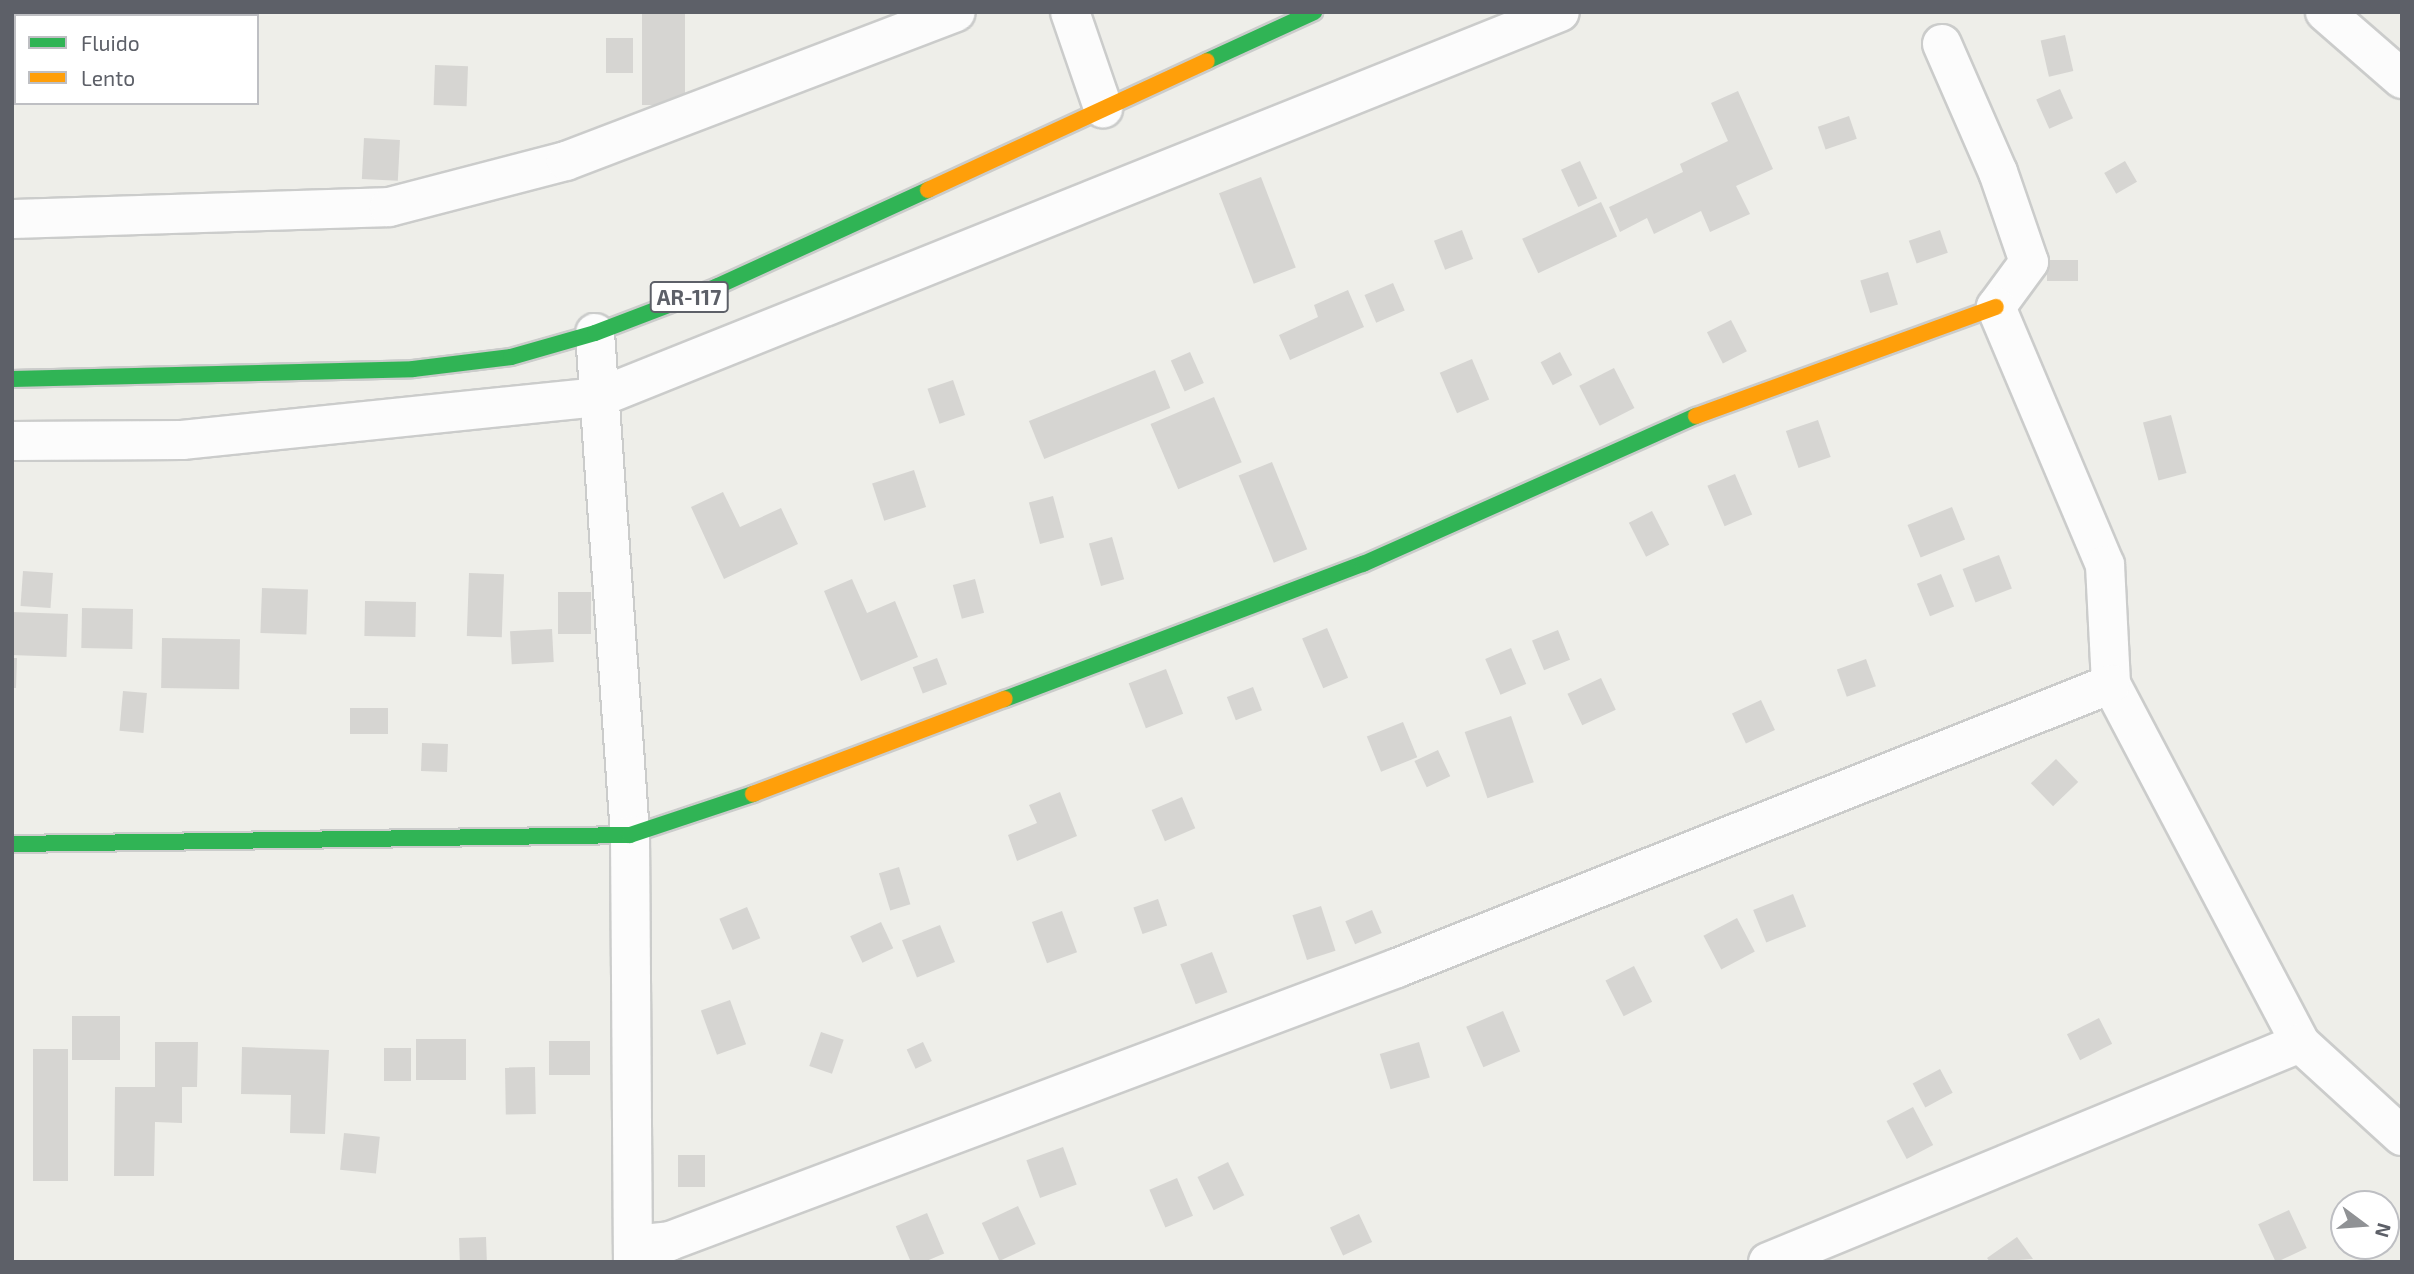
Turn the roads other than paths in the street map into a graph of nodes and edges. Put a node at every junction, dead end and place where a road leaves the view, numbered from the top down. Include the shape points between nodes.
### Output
1 (956, 12) edge
2 (1070, 12) edge
3 (1314, 12) edge
4 (1560, 12) edge
5 (2325, 12) edge
6 (1942, 44) dead end
7 (2402, 79) edge
8 (1103, 108) junction
9 (12, 219) edge
10 (1996, 307) junction
11 (594, 333) junction
12 (12, 379) edge
13 (600, 397) junction
14 (12, 441) edge
15 (2111, 684) junction
16 (630, 835) junction
17 (12, 844) edge
18 (2300, 1043) junction
19 (2402, 1136) edge
20 (634, 1254) edge
21 (1768, 1262) edge

1 - 9 street via 566,161 389,207
2 - 8 street
3 - 8 street, AR-117
4 - 13 street
5 - 7 street
6 - 10 street via 1998,172 2029,262
8 - 11 street, AR-117 via 718,286
10 - 15 street via 2105,565
10 - 16 street via 1683,421 1363,564 702,813
11 - 12 street, AR-117 via 511,357 413,369
11 - 13 street
13 - 14 street via 182,440
13 - 16 street
15 - 18 street
15 - 20 street via 1396,968
16 - 17 street
16 - 20 street
18 - 19 street
18 - 21 street

